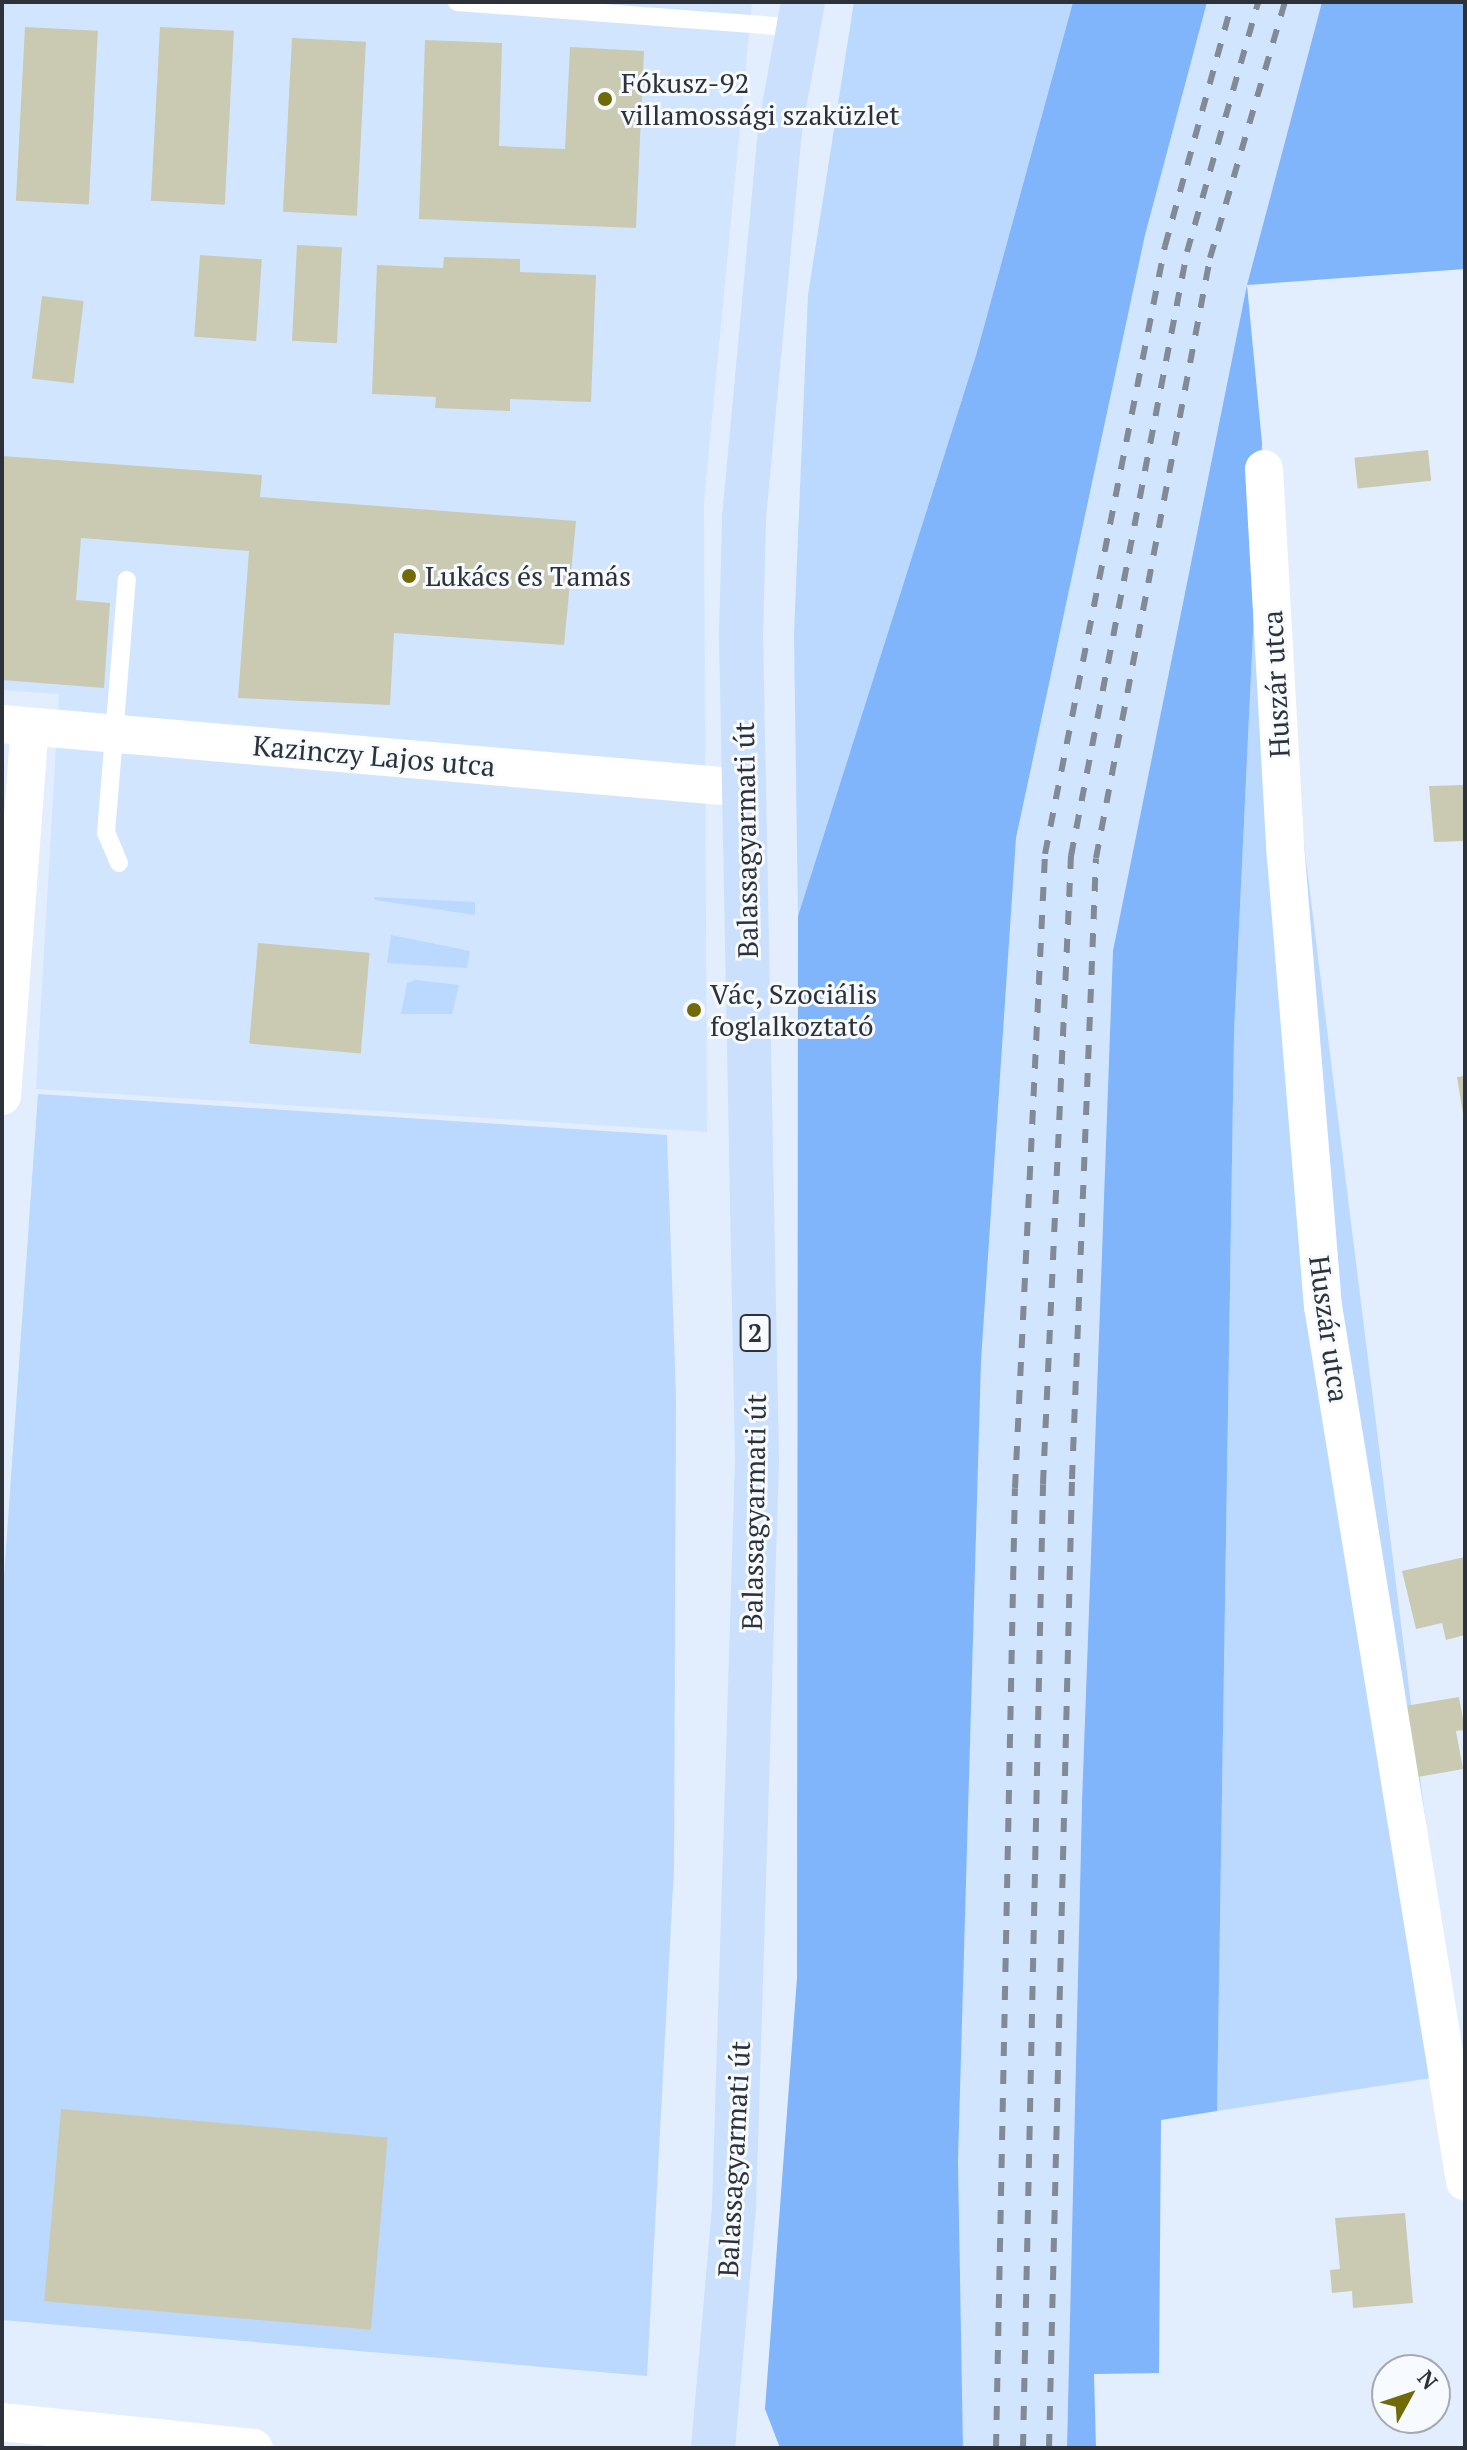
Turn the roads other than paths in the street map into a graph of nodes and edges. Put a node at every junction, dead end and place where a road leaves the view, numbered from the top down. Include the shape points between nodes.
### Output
1 (457, 2) edge
2 (801, 15) edge
3 (1264, 469) dead end
4 (127, 580) dead end
5 (16, 725) edge
6 (114, 733) junction
7 (746, 788) junction
8 (119, 863) dead end
9 (2, 1096) edge
10 (1465, 2182) edge
11 (2, 2422) edge
12 (92, 2440) edge
13 (254, 2448) edge
14 (713, 2448) edge

1 - 2 lane
2 - 7 main road, Balassagyarmati út / 2 via 780,129 744,518
3 - 10 street, Huszár utca via 1286,857 1323,1306
4 - 6 lane
5 - 6 street, Kazinczy Lajos utca
5 - 9 street
6 - 7 street, Kazinczy Lajos utca
6 - 8 lane via 106,833
7 - 14 main road, Balassagyarmati út / 2 via 757,1460 734,2208
11 - 12 street
12 - 13 street

